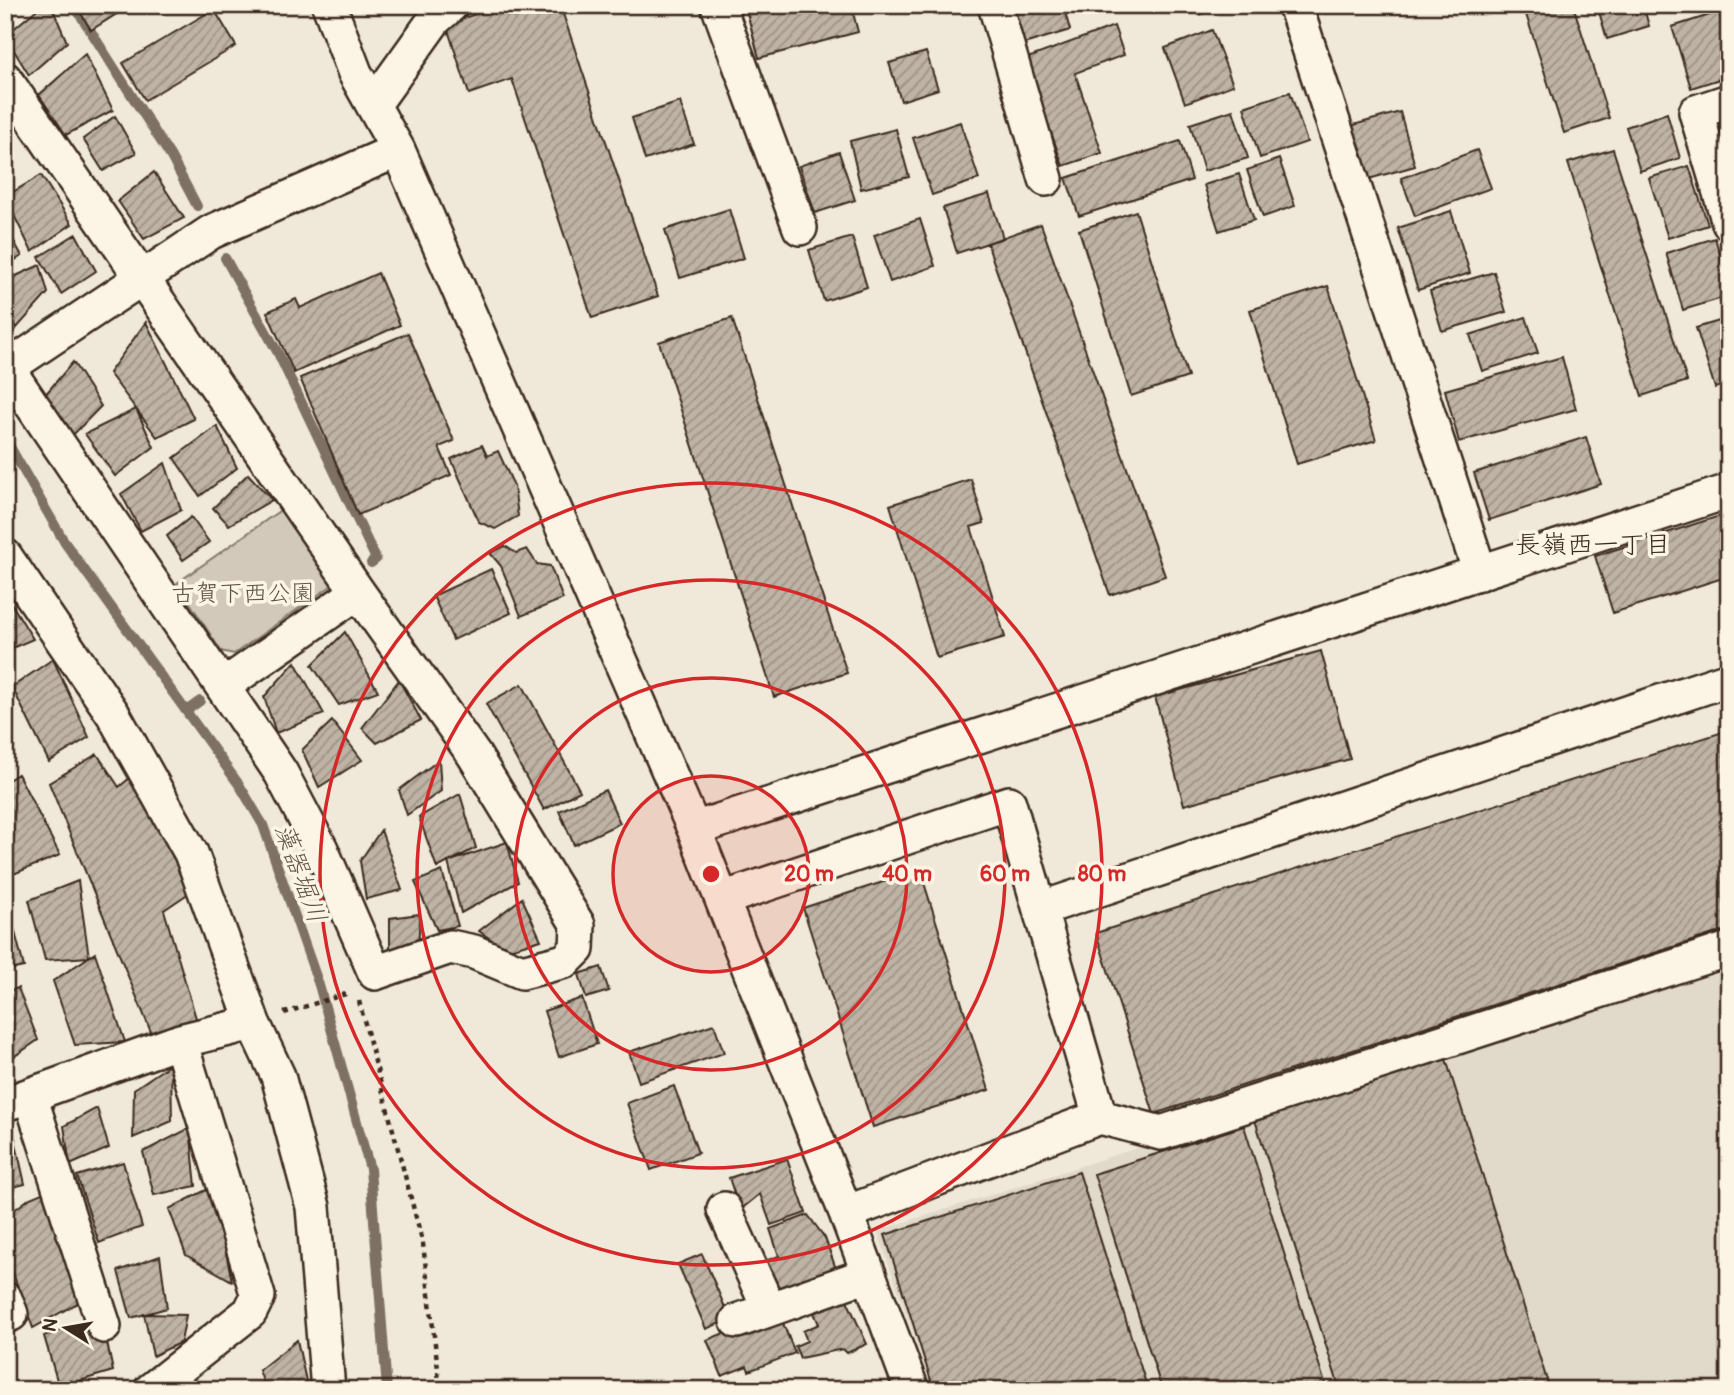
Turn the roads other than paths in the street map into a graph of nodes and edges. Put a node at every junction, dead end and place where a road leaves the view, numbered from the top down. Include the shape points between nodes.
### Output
1 (329, 5) edge
2 (451, 5) edge
3 (718, 5) edge
4 (995, 5) edge
5 (1296, 5) edge
6 (5, 79) edge
7 (1729, 101) edge
8 (374, 104) junction
9 (398, 150) junction
10 (1046, 179) dead end
11 (1729, 223) edge
12 (800, 228) dead end
13 (143, 279) junction
14 (6, 366) edge
15 (1729, 491) edge
16 (5, 556) edge
17 (1480, 573) junction
18 (358, 592) junction
19 (1729, 679) edge
20 (223, 686) junction
21 (694, 829) junction
22 (722, 900) junction
23 (1040, 909) junction
24 (1729, 949) edge
25 (263, 1020) junction
26 (180, 1041) junction
27 (18, 1100) edge
28 (1100, 1117) junction
29 (724, 1209) dead end
30 (846, 1213) junction
31 (869, 1274) junction
32 (769, 1309) junction
33 (737, 1321) dead end
34 (104, 1326) dead end
35 (151, 1390) edge
36 (328, 1390) edge
37 (912, 1390) edge

1 - 8 street via 355,73
2 - 8 street via 435,19
3 - 12 street
4 - 10 street
5 - 17 street
6 - 13 street
7 - 11 street via 1696,112
8 - 9 street
9 - 13 street via 211,232
9 - 21 street
13 - 14 street
13 - 18 street
14 - 20 street
15 - 17 street
16 - 25 street via 113,714 191,853
17 - 21 street
18 - 20 street
18 - 20 street via 474,755 578,925 577,949 565,961 523,972 450,947 375,973 321,849 281,773
19 - 23 street
21 - 22 street
22 - 23 street via 1009,803
22 - 30 street
23 - 28 street
24 - 28 street via 1161,1133
25 - 26 street
25 - 36 street via 313,1207
26 - 27 street
26 - 35 street via 258,1296 250,1312
27 - 34 street
28 - 30 street
29 - 32 street
30 - 31 street
31 - 32 street
31 - 37 street
32 - 33 street

